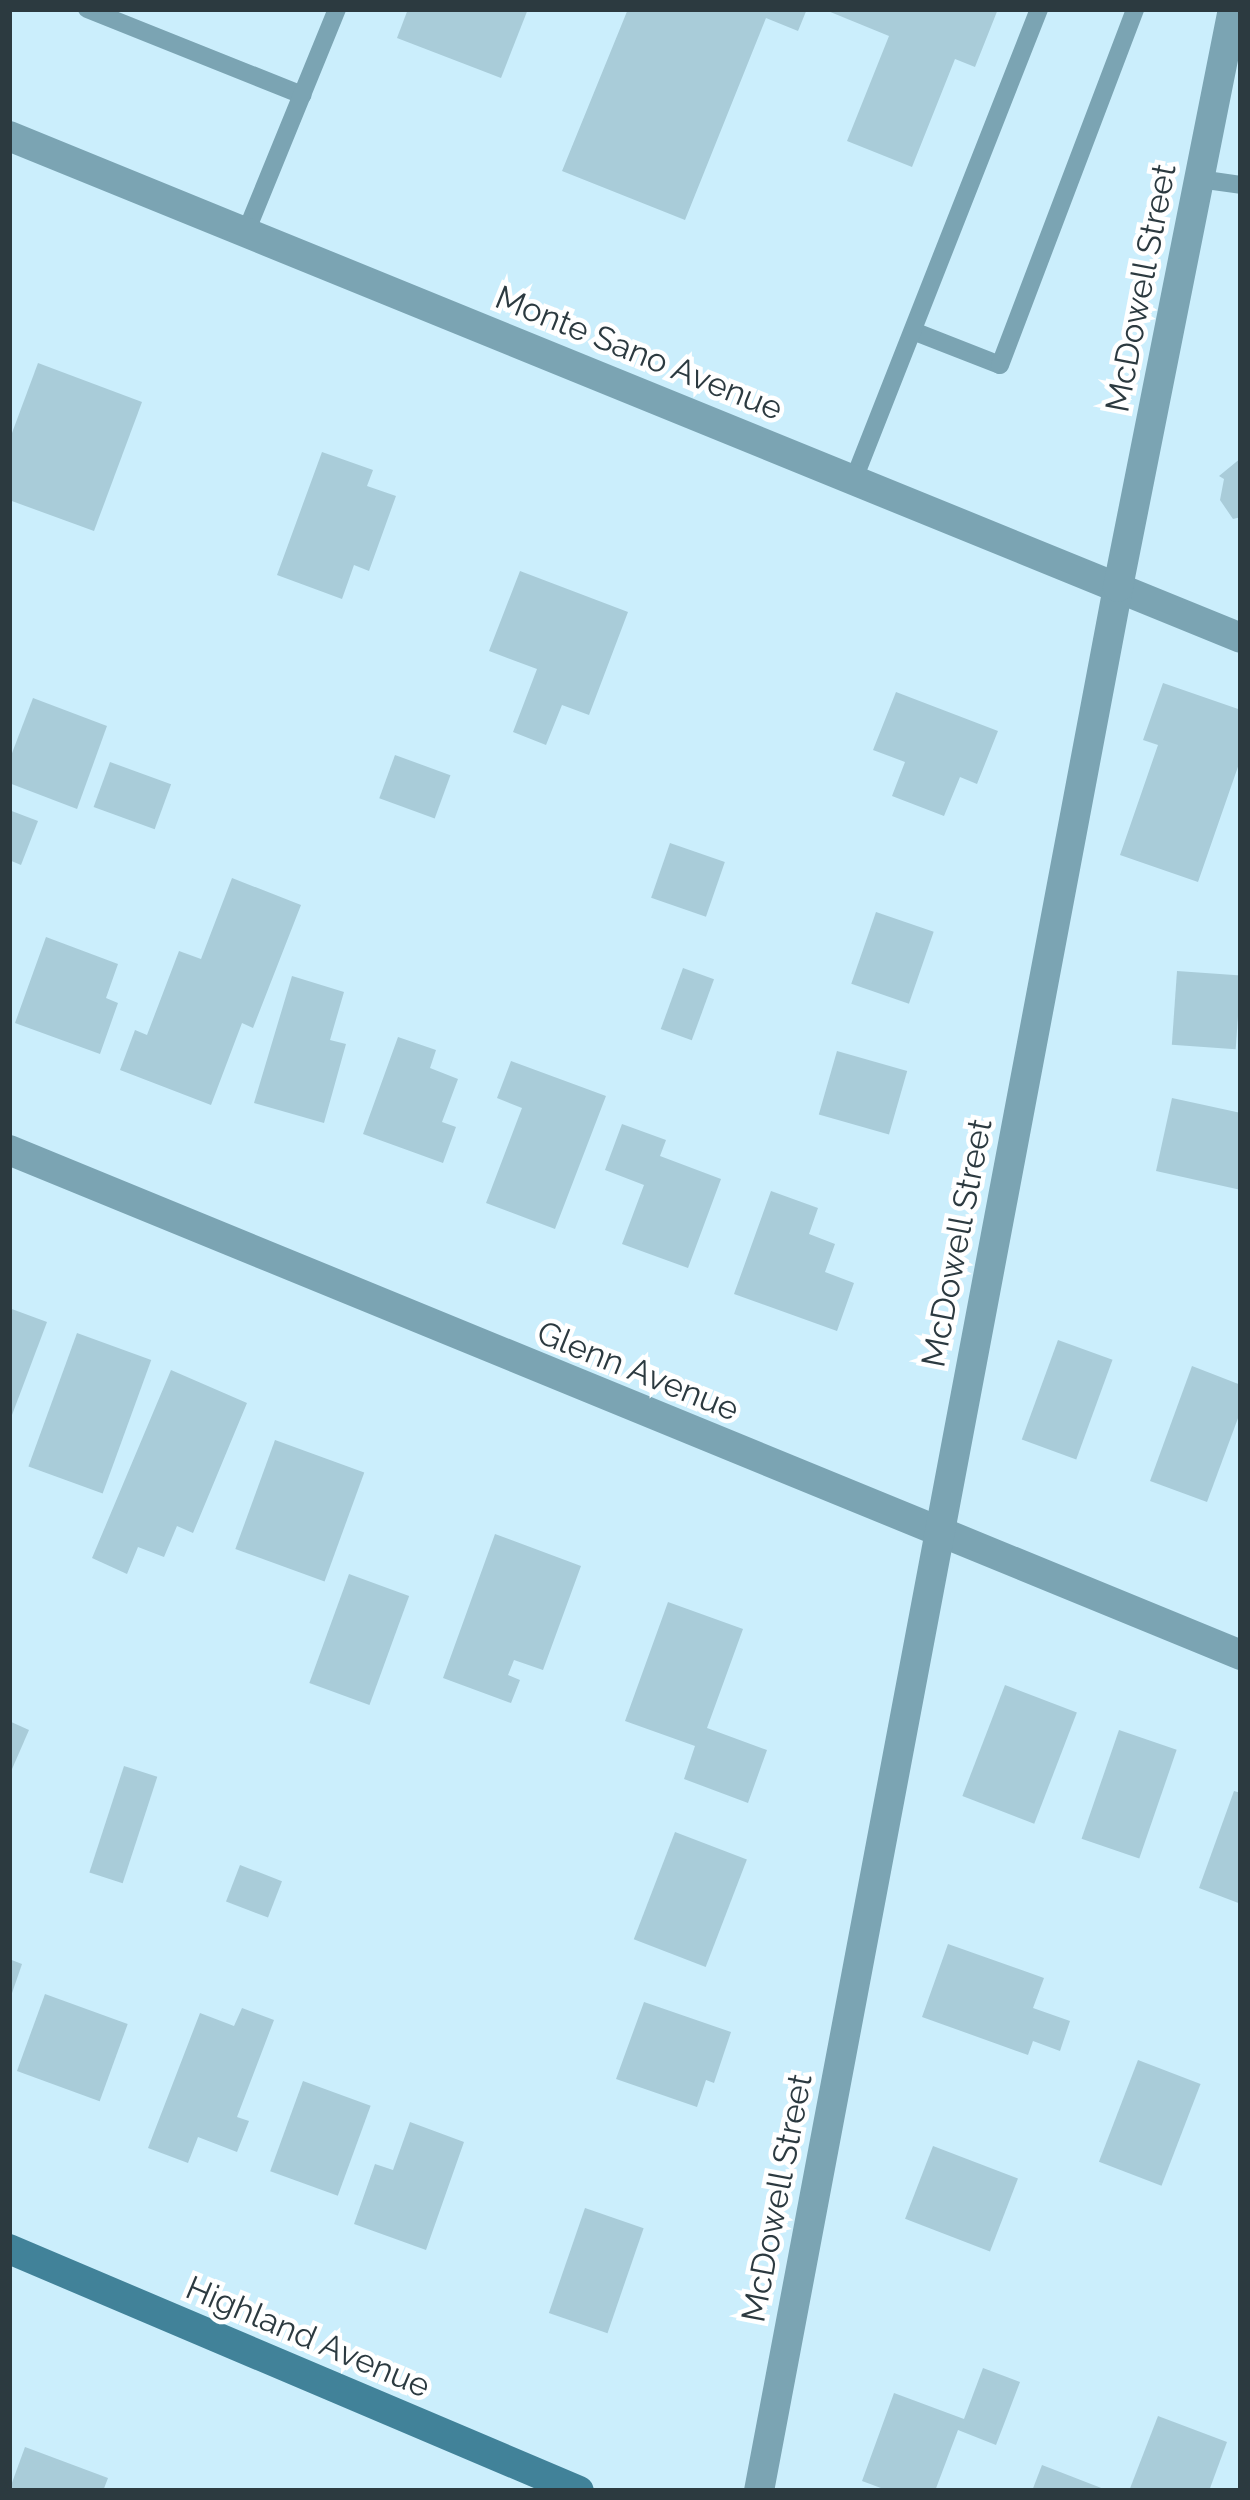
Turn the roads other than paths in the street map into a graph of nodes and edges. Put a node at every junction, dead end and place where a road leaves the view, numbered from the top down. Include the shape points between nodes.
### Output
1 (87, 9) edge
2 (337, 9) edge
3 (1039, 9) edge
4 (1135, 9) edge
5 (1233, 9) edge
6 (302, 95) junction
7 (9, 136) edge
8 (1199, 179) junction
9 (1241, 185) edge
10 (246, 232) junction
11 (913, 331) junction
12 (854, 479) junction
13 (1118, 587) junction
14 (1241, 638) edge
15 (9, 1150) edge
16 (939, 1533) junction
17 (1241, 1655) edge
18 (9, 2249) edge
19 (578, 2491) edge
20 (759, 2491) edge

1 - 6 lane
2 - 6 lane
3 - 11 lane
4 - 11 lane via 1000,365
5 - 8 street, McDowell Street
6 - 10 lane
7 - 10 street, Monte Sano Avenue
8 - 9 lane
8 - 13 street, McDowell Street
10 - 12 street, Monte Sano Avenue
11 - 12 lane
12 - 13 street, Monte Sano Avenue
13 - 14 street, Monte Sano Avenue
13 - 16 street, McDowell Street
15 - 16 street, Glenn Avenue
16 - 17 street, Glenn Avenue
16 - 20 street, McDowell Street
18 - 19 main road, Highland Avenue

